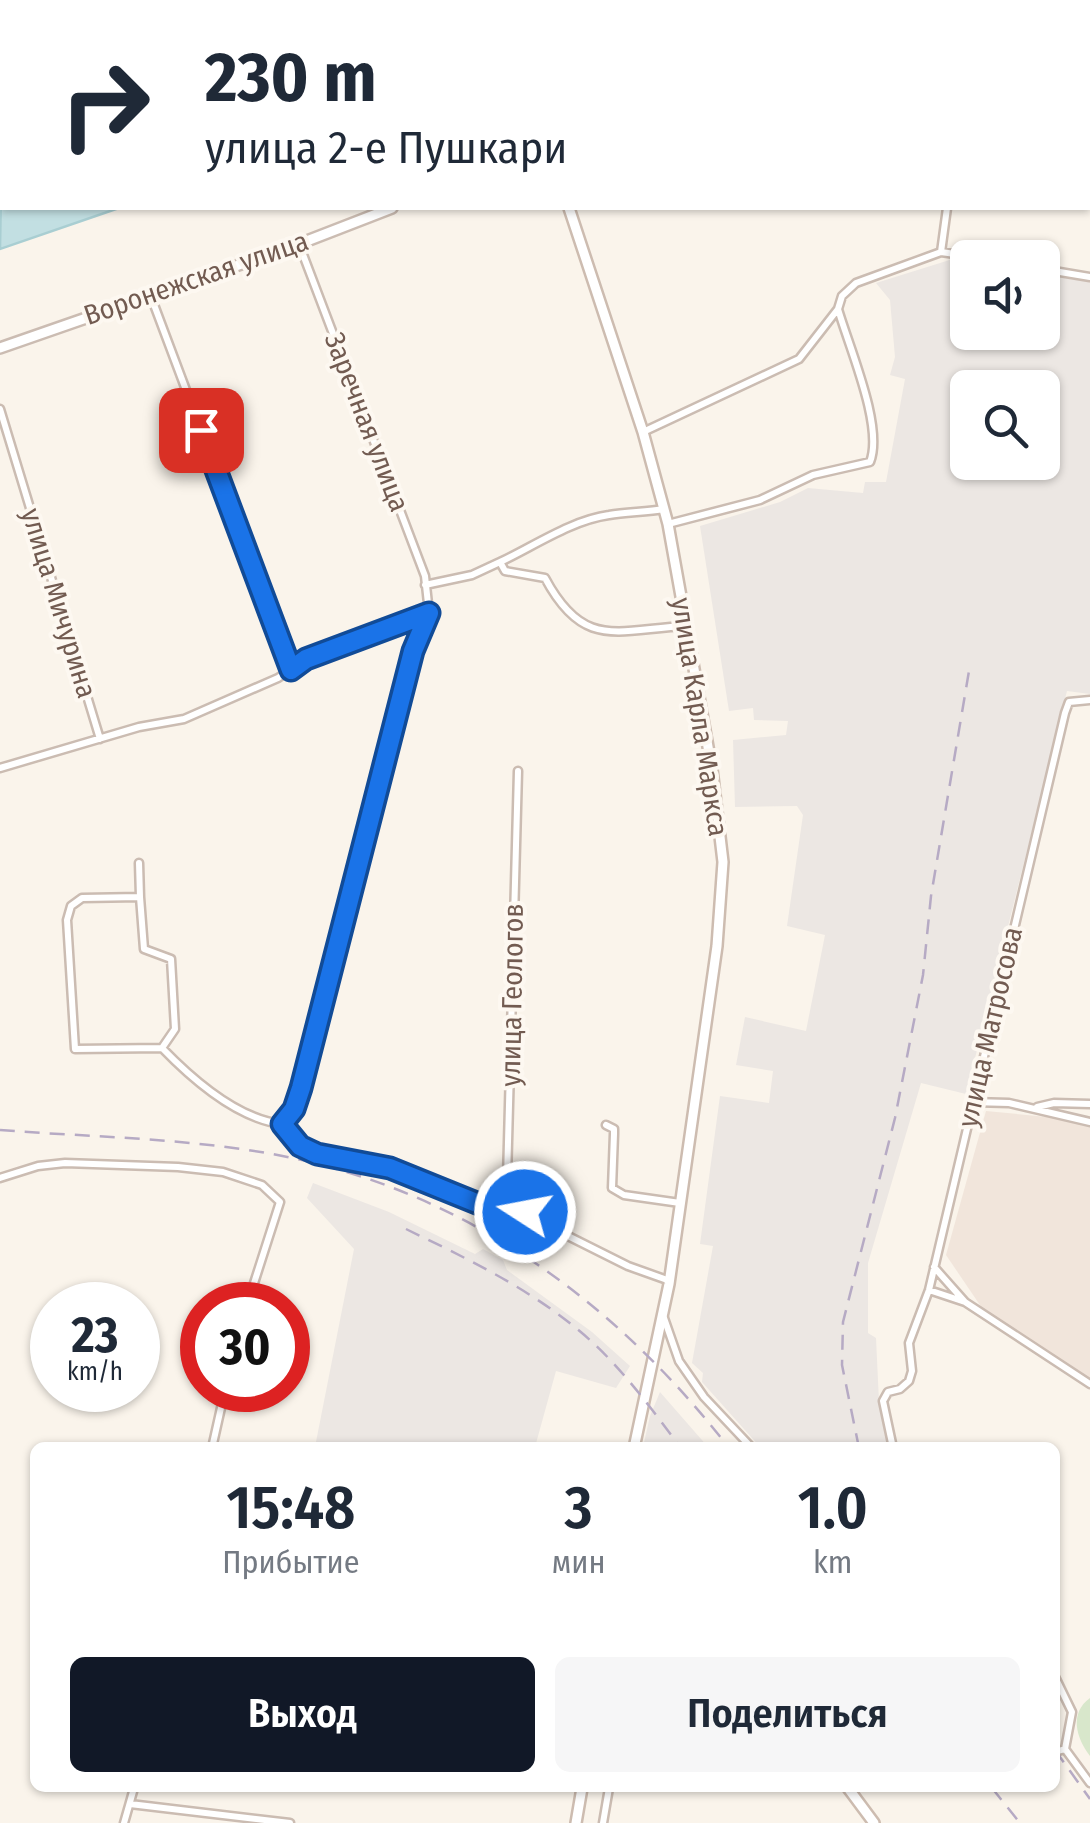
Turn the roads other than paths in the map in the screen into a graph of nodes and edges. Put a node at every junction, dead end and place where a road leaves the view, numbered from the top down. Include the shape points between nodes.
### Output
1 (387, 210) edge
2 (569, 210) edge
3 (947, 210) edge
4 (299, 244) junction
5 (941, 252) junction
6 (950, 253) edge
7 (1060, 272) edge
8 (1090, 278) edge
9 (150, 293) junction
10 (838, 308) junction
11 (0, 348) edge
12 (0, 409) edge
13 (643, 432) junction
14 (664, 509) junction
15 (668, 524) junction
16 (500, 562) junction
17 (425, 585) junction
18 (429, 613) junction
19 (686, 626) junction
20 (291, 670) junction
21 (1090, 700) edge
22 (100, 739) junction
23 (0, 768) edge
24 (518, 771) dead end
25 (140, 863) dead end
26 (140, 897) junction
27 (162, 1048) junction
28 (972, 1102) junction
29 (1090, 1104) edge
30 (1033, 1109) junction
31 (1090, 1119) edge
32 (282, 1124) junction
33 (606, 1125) dead end
34 (0, 1178) edge
35 (680, 1202) junction
36 (524, 1211) junction
37 (934, 1267) junction
38 (670, 1281) junction
39 (254, 1282) edge
40 (928, 1290) junction
41 (965, 1302) junction
42 (663, 1317) junction
43 (1090, 1384) edge
44 (221, 1412) edge
45 (213, 1442) edge
46 (635, 1442) edge
47 (746, 1442) edge
48 (893, 1442) edge
49 (1060, 1687) edge
50 (1065, 1749) junction
51 (1060, 1750) edge
52 (1090, 1783) edge
53 (133, 1792) edge
54 (581, 1792) edge
55 (608, 1792) edge
56 (851, 1792) edge
57 (130, 1804) junction
58 (124, 1823) edge
59 (290, 1823) edge
60 (576, 1823) edge
61 (603, 1823) edge
62 (874, 1823) edge

1 - 4 main road, Воронежская улица
2 - 13 main road, улица Карла Маркса
3 - 5 street
4 - 9 main road, Воронежская улица
4 - 17 street, Заречная улица
5 - 6 street
5 - 10 street via 856,283
7 - 8 street
9 - 11 main road, Воронежская улица
9 - 20 street
10 - 13 street via 800,359
10 - 15 street via 874,428 870,462
12 - 22 street, улица Мичурина
13 - 14 main road, улица Карла Маркса
14 - 15 main road, улица Карла Маркса
14 - 16 street via 612,514
15 - 19 main road, улица Карла Маркса
16 - 17 street
16 - 19 street via 505,571 544,578 567,612 589,628 636,633
17 - 18 street, Заречная улица
18 - 20 street
18 - 32 street via 413,651 301,1088
19 - 35 main road, улица Карла Маркса via 723,862
20 - 22 street via 184,719
21 - 28 street, улица Матросова via 1069,702 1065,714
22 - 23 street
24 - 36 street, улица Геологов via 507,1178 509,1194
25 - 26 street
26 - 27 street via 144,948 171,958 175,1030
26 - 27 street via 82,898 71,906 75,1050
27 - 32 street via 241,1110
28 - 30 street
28 - 37 street, улица Матросова
29 - 30 street
30 - 31 street
32 - 36 street via 317,1154 390,1168 479,1204
33 - 35 street via 614,1129 612,1188
34 - 39 street via 38,1166 96,1162 223,1172 262,1185 280,1202
35 - 38 main road, улица Карла Маркса
36 - 38 street
37 - 40 street, улица Матросова
37 - 41 street
38 - 42 main road, улица Карла Маркса
40 - 41 street
40 - 48 street, улица Матросова via 909,1344 909,1381 883,1400
41 - 43 street
42 - 46 main road, улица Карла Маркса
42 - 47 street via 680,1361
44 - 45 street
49 - 50 street via 1072,1712
50 - 51 street
50 - 52 street
53 - 57 street
54 - 60 main road
55 - 61 street
56 - 62 main road
57 - 58 street
57 - 59 street

